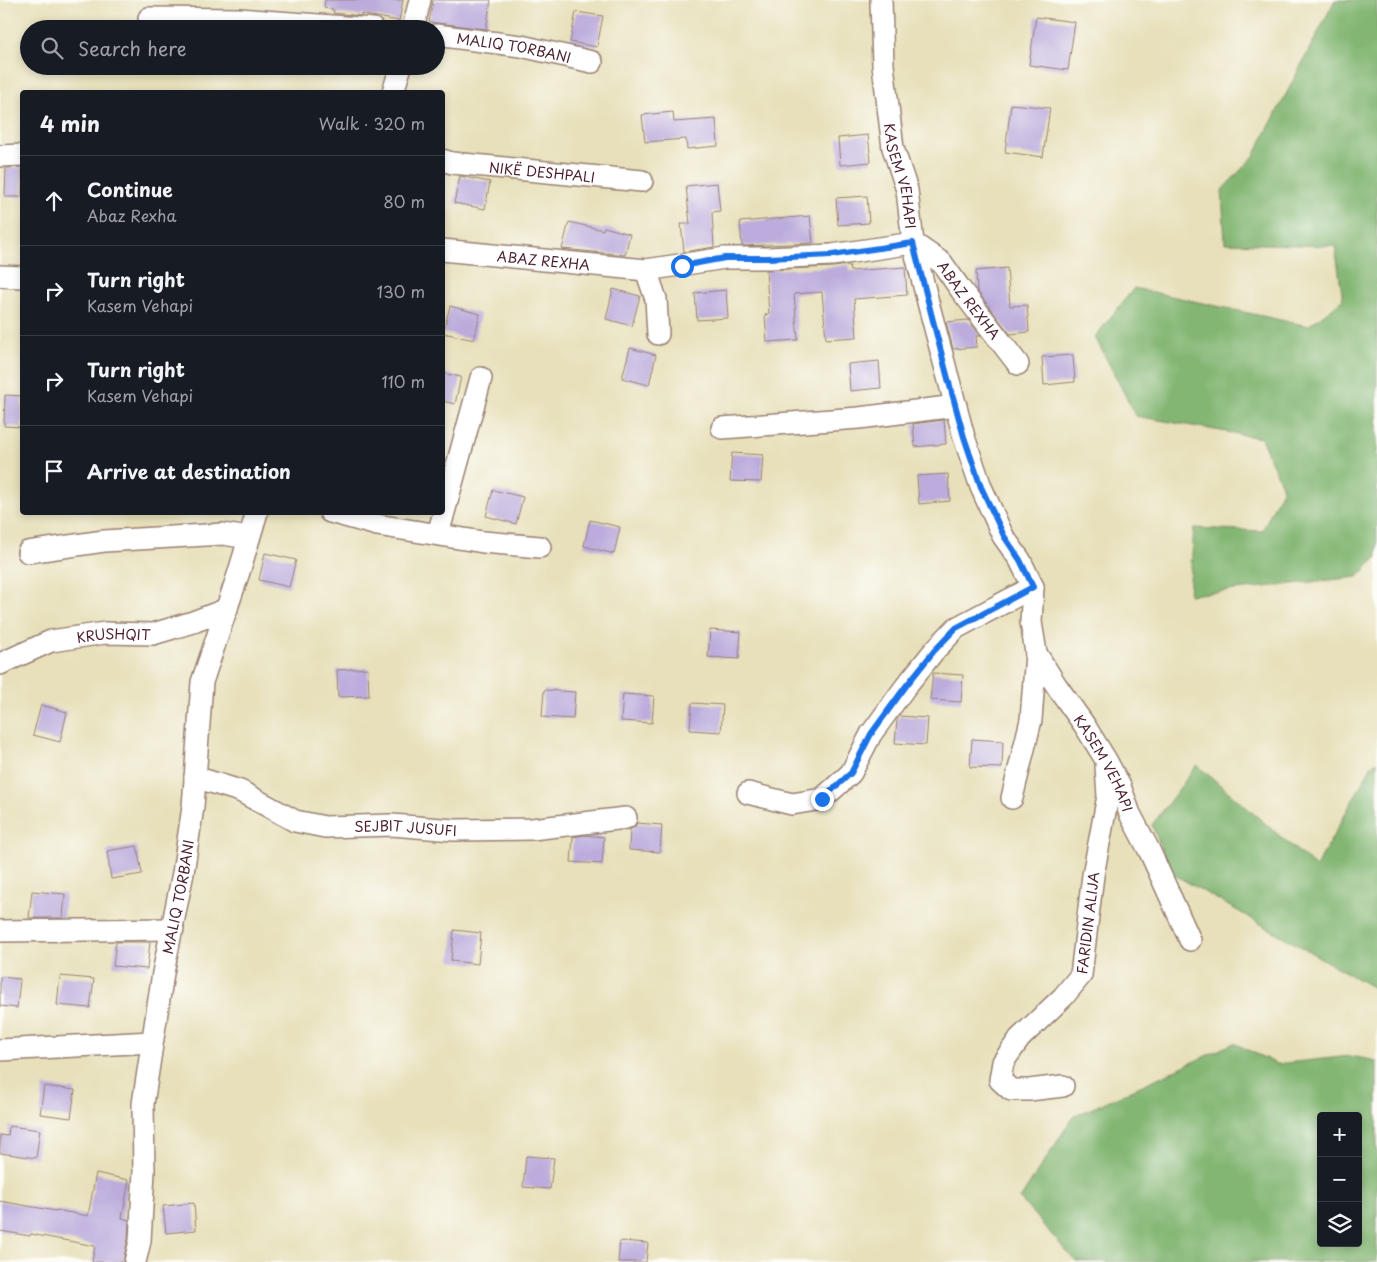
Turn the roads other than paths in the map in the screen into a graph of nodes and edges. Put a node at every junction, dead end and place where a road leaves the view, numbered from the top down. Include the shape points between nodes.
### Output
1 (420, 0) edge
2 (881, 0) edge
3 (149, 18) dead end
4 (252, 20) edge
5 (415, 20) edge
6 (445, 36) edge
7 (592, 62) dead end
8 (398, 75) edge
9 (393, 90) edge
10 (20, 155) edge
11 (0, 156) edge
12 (445, 161) edge
13 (642, 181) dead end
14 (913, 243) junction
15 (445, 250) edge
16 (646, 270) junction
17 (0, 276) edge
18 (20, 277) edge
19 (658, 334) dead end
20 (1018, 364) dead end
21 (481, 378) dead end
22 (956, 406) junction
23 (722, 428) dead end
24 (445, 509) edge
25 (255, 515) edge
26 (341, 515) edge
27 (443, 515) edge
28 (438, 534) junction
29 (249, 538) junction
30 (540, 547) dead end
31 (28, 552) dead end
32 (1033, 587) junction
33 (226, 609) junction
34 (1036, 653) junction
35 (0, 664) edge
36 (1106, 760) junction
37 (195, 777) junction
38 (748, 793) dead end
39 (1012, 798) dead end
40 (626, 818) dead end
41 (173, 929) junction
42 (0, 931) edge
43 (1190, 940) dead end
44 (152, 1042) junction
45 (0, 1050) edge
46 (1063, 1086) dead end
47 (135, 1262) edge

1 - 5 street
2 - 14 street, KASEM VEHAPI via 883,65 893,148 907,190
3 - 4 street
6 - 7 street, MALIQ TORBANI via 521,46
8 - 9 street
10 - 11 street
12 - 13 street, NIKË DESHPALI
14 - 16 street, ABAZ REXHA via 832,255 725,258
14 - 20 street, ABAZ REXHA via 942,263
14 - 22 street, KASEM VEHAPI
15 - 16 street, ABAZ REXHA
16 - 19 street via 656,298
17 - 18 street
21 - 24 street
22 - 23 street via 859,418
22 - 32 street, KASEM VEHAPI via 981,487
25 - 29 street, MALIQ TORBANI
26 - 28 street via 377,525
27 - 28 street
28 - 30 street
29 - 31 street via 224,534 104,540
29 - 33 street, MALIQ TORBANI
32 - 34 street, KASEM VEHAPI via 1031,622
32 - 38 street via 956,628 934,651 871,734 851,773 822,799 792,804
33 - 35 street, KRUSHQIT via 153,634 105,633 51,642
33 - 37 street, MALIQ TORBANI via 202,682
34 - 36 street, KASEM VEHAPI
34 - 39 street via 1031,720
36 - 43 street, KASEM VEHAPI
36 - 46 street, FARIDIN ALIJA via 1108,796 1093,875 1081,975 1020,1038 1004,1062 1000,1080 1011,1090
37 - 40 street, SEJBIT JUSUFI via 240,791 296,821 325,827 392,825 454,830 532,829
37 - 41 street, MALIQ TORBANI
41 - 42 street
41 - 44 street, MALIQ TORBANI
44 - 45 street
44 - 47 street, MALIQ TORBANI via 142,1104 144,1172 140,1240

